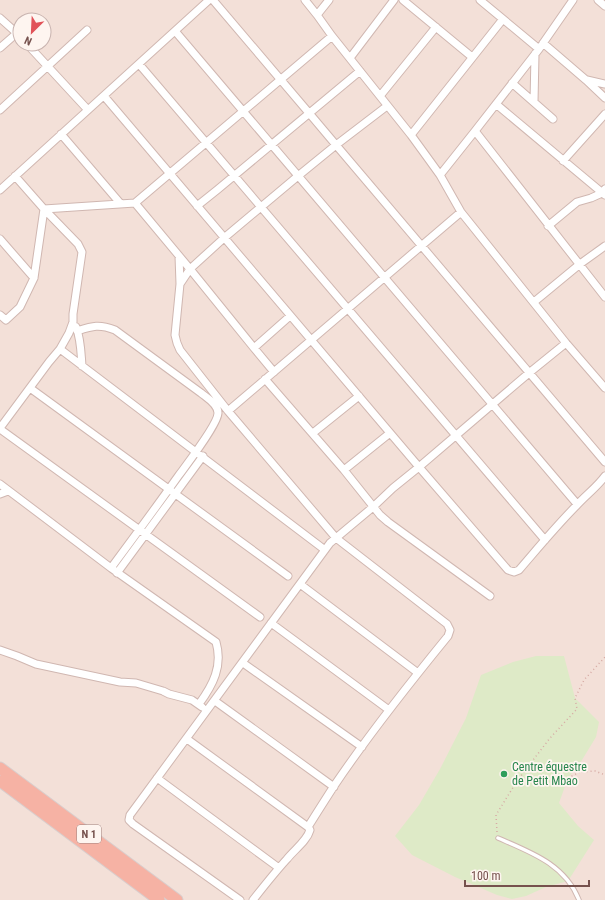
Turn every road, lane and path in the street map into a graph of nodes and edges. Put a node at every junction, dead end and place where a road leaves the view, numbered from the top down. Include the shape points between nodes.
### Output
1 (209, 0) edge
2 (213, 0) edge
3 (305, 0) edge
4 (329, 0) edge
5 (394, 0) edge
6 (403, 0) edge
7 (480, 0) edge
8 (573, 0) edge
9 (598, 0) edge
10 (605, 6) edge
11 (317, 15) junction
12 (0, 18) edge
13 (503, 19) junction
14 (436, 27) junction
15 (12, 29) edge
16 (87, 30) dead end
17 (175, 31) junction
18 (332, 36) junction
19 (12, 40) edge
20 (0, 48) edge
21 (539, 48) junction
22 (35, 52) edge
23 (472, 57) junction
24 (350, 58) junction
25 (139, 64) junction
26 (48, 66) junction
27 (360, 71) junction
28 (280, 80) junction
29 (586, 80) junction
30 (512, 83) junction
31 (605, 84) edge
32 (104, 96) junction
33 (380, 96) junction
34 (605, 98) edge
35 (534, 102) junction
36 (496, 104) junction
37 (387, 106) junction
38 (0, 110) edge
39 (88, 110) junction
40 (243, 111) junction
41 (310, 113) junction
42 (605, 114) edge
43 (553, 119) dead end
44 (475, 132) junction
45 (61, 134) junction
46 (410, 135) junction
47 (206, 142) junction
48 (271, 144) junction
49 (336, 145) junction
50 (563, 161) junction
51 (170, 174) junction
52 (234, 175) junction
53 (440, 175) junction
54 (15, 176) junction
55 (298, 176) junction
56 (2, 185) edge
57 (604, 192) edge
58 (135, 203) junction
59 (120, 204) junction
60 (197, 206) junction
61 (262, 207) junction
62 (44, 209) junction
63 (460, 212) junction
64 (548, 226) junction
65 (224, 238) junction
66 (0, 239) edge
67 (421, 246) junction
68 (605, 246) edge
69 (179, 256) junction
70 (580, 264) junction
71 (190, 268) junction
72 (384, 277) junction
73 (34, 278) junction
74 (180, 284) junction
75 (605, 298) edge
76 (534, 302) junction
77 (348, 308) junction
78 (290, 316) junction
79 (3, 318) edge
80 (73, 322) junction
81 (0, 327) edge
82 (78, 331) junction
83 (311, 340) junction
84 (566, 343) junction
85 (254, 348) junction
86 (60, 349) junction
87 (82, 366) junction
88 (274, 372) junction
89 (529, 373) junction
90 (265, 379) junction
91 (30, 388) junction
92 (605, 388) edge
93 (359, 396) junction
94 (492, 404) junction
95 (228, 412) junction
96 (0, 429) edge
97 (313, 433) junction
98 (390, 433) junction
99 (456, 435) junction
100 (196, 452) junction
101 (203, 456) junction
102 (605, 462) edge
103 (419, 467) junction
104 (344, 470) junction
105 (605, 476) edge
106 (0, 484) edge
107 (8, 491) junction
108 (172, 491) junction
109 (0, 494) edge
110 (577, 504) junction
111 (373, 507) junction
112 (142, 532) junction
113 (336, 538) junction
114 (545, 540) junction
115 (325, 550) junction
116 (111, 568) junction
117 (117, 573) junction
118 (288, 576) dead end
119 (300, 584) junction
120 (490, 596) dead end
121 (260, 616) dead end
122 (271, 623) junction
123 (0, 650) edge
124 (605, 658) edge
125 (243, 663) junction
126 (418, 673) junction
127 (215, 701) junction
128 (199, 704) junction
129 (389, 710) junction
130 (207, 711) junction
131 (187, 739) junction
132 (362, 747) junction
133 (0, 768) edge
134 (605, 775) edge
135 (157, 778) junction
136 (568, 778) dead end
137 (0, 781) edge
138 (334, 787) junction
139 (308, 827) junction
140 (498, 838) joint
141 (279, 868) junction
142 (159, 900) edge
143 (177, 900) edge
144 (240, 900) edge
145 (253, 900) edge
146 (579, 900) edge

1 - 17 street
2 - 28 street
3 - 11 street
4 - 11 street
5 - 24 street
6 - 14 street
7 - 13 street
8 - 21 street
9 - 10 street
11 - 18 street
12 - 15 street
13 - 21 street
13 - 23 street
14 - 23 street
14 - 33 street
16 - 26 street
17 - 25 street
17 - 40 street
18 - 24 street
18 - 28 street
19 - 20 street
21 - 29 street
21 - 30 street
21 - 35 street
22 - 26 street
23 - 46 street
24 - 27 street
25 - 32 street
25 - 47 street
26 - 38 street
26 - 39 street
27 - 33 street
27 - 41 street
28 - 40 street
28 - 41 street
29 - 31 street
29 - 34 street
30 - 35 street
30 - 36 street
32 - 39 street
32 - 51 street
33 - 37 street
35 - 43 street
36 - 44 street
36 - 50 street
37 - 46 street
37 - 49 street
39 - 45 street
40 - 47 street
40 - 48 street
41 - 48 street
41 - 49 street
42 - 50 street
44 - 53 street
44 - 64 street
45 - 54 street
45 - 59 street
46 - 53 street
47 - 51 street
47 - 52 street
48 - 52 street
48 - 55 street
49 - 55 street
49 - 67 street
50 - 57 street
51 - 58 street
51 - 60 street
52 - 60 street
52 - 61 street
53 - 63 street
54 - 56 street
54 - 62 street
55 - 61 street
55 - 72 street
57 - 64 street via 577,202
58 - 59 street
58 - 69 street
59 - 62 street
60 - 65 street
61 - 65 street
61 - 77 street
62 - 73 street
62 - 80 street via 78,244 82,252
63 - 67 street
63 - 76 street
64 - 70 street
65 - 71 street
65 - 78 street
66 - 73 street
67 - 72 street
67 - 89 street
68 - 70 street
69 - 71 street
69 - 74 street
70 - 75 street
70 - 76 street
71 - 74 street
71 - 85 street
72 - 77 street
72 - 94 street
73 - 79 street via 20,307
74 - 95 street via 175,336 177,343
76 - 84 street
77 - 83 street
77 - 99 street
78 - 83 street
78 - 85 street
79 - 81 street
80 - 82 street
80 - 86 street
82 - 87 street
82 - 100 street via 91,326 104,326 115,330 218,408 214,425
83 - 88 street
83 - 93 street
84 - 89 street
84 - 92 street
85 - 88 street
86 - 87 street
86 - 91 street
87 - 100 street
88 - 90 street
89 - 94 street
89 - 102 street
90 - 95 street
90 - 97 street
91 - 96 street
91 - 108 street
93 - 97 street
93 - 98 street
94 - 99 street
94 - 110 street
95 - 113 street
96 - 112 street
97 - 104 street
98 - 103 street
98 - 104 street
99 - 103 street
99 - 114 street
100 - 101 street
100 - 108 street
101 - 108 street
101 - 115 street
103 - 111 street
103 - 114 street via 508,570 519,570
104 - 111 street
105 - 110 street
106 - 107 street
107 - 109 street
107 - 116 street
108 - 112 street
108 - 118 street
110 - 114 street
111 - 113 street
111 - 120 street via 388,522
112 - 116 street
112 - 117 street
112 - 121 street
113 - 115 street
113 - 126 street via 447,624 450,630 448,636
115 - 119 street
116 - 117 street
117 - 128 street via 216,642 218,668 209,691
119 - 122 street
119 - 126 street
122 - 125 street
122 - 129 street
123 - 128 street via 36,664 120,682 136,683
124 - 140 path via 584,680 575,698 577,709 545,744 517,781 496,815
125 - 127 street
125 - 132 street
126 - 129 street
127 - 130 street
127 - 138 street
128 - 130 street
129 - 132 street
130 - 131 street
131 - 135 street
131 - 139 street
132 - 138 street
133 - 143 highway, N 1
134 - 136 path via 596,771 580,772
135 - 141 street
135 - 144 street via 130,815 130,820
137 - 142 highway, N 1
138 - 139 street
139 - 141 street via 309,834
140 - 146 lane via 552,865 564,875
141 - 145 street

